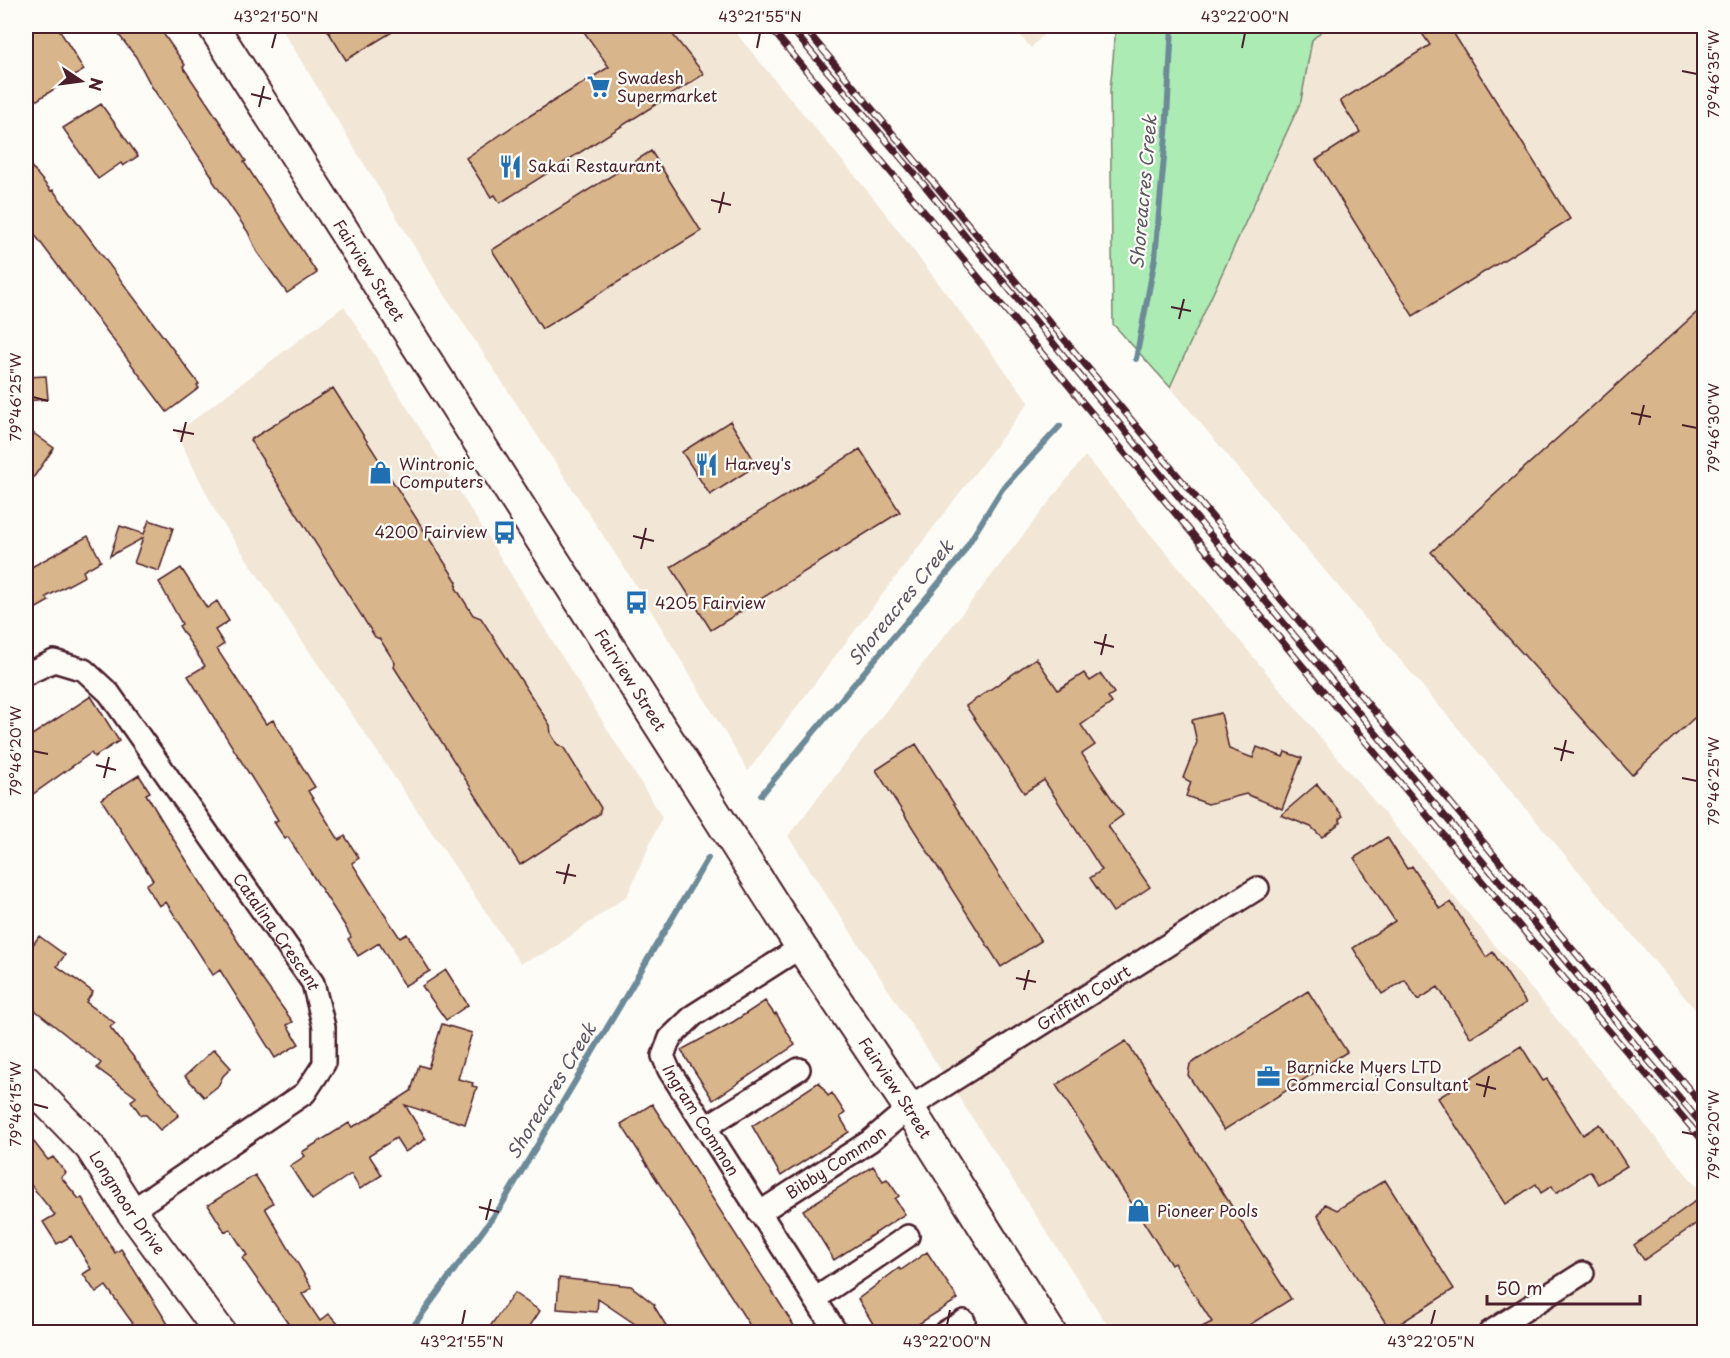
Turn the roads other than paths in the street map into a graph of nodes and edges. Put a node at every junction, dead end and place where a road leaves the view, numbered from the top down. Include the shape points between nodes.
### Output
1 (213, 26) edge
2 (26, 674) edge
3 (1258, 888) dead end
4 (801, 947) junction
5 (799, 1069) dead end
6 (26, 1081) edge
7 (909, 1108) junction
8 (706, 1127) junction
9 (131, 1211) junction
10 (759, 1213) junction
11 (908, 1236) dead end
12 (1583, 1274) dead end
13 (815, 1299) junction
14 (964, 1321) dead end
15 (220, 1332) edge
16 (836, 1332) edge
17 (945, 1332) edge
18 (1050, 1332) edge
19 (1490, 1332) edge

1 - 4 main road, Fairview Street
2 - 9 street, Catalina Crescent via 54,661 84,670 110,693 313,983 324,1027 324,1064 305,1093
3 - 7 street, Griffith Court
4 - 7 main road, Fairview Street
4 - 8 street, Ingram Common via 720,997 670,1038 663,1056
5 - 8 street
6 - 9 main road, Longmoor Drive via 90,1147
7 - 10 street, Bibby Common via 870,1141
7 - 18 main road, Fairview Street
8 - 10 street, Ingram Common
9 - 15 main road, Longmoor Drive
10 - 13 street, Ingram Common
11 - 13 street
12 - 19 street
13 - 16 street, Ingram Common
14 - 17 street

